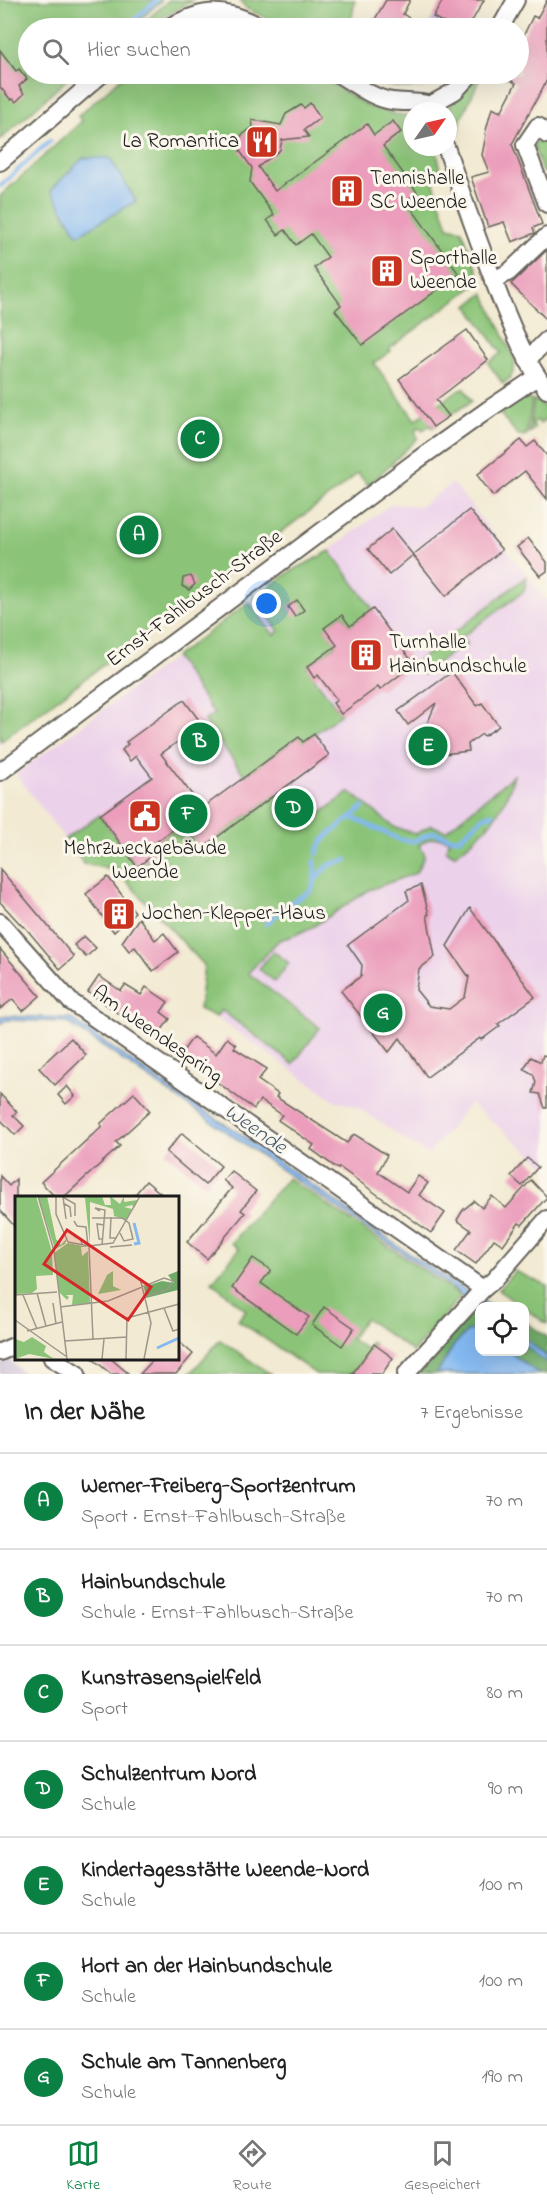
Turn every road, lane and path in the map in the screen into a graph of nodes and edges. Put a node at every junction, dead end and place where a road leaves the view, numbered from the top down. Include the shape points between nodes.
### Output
1 (516, 0) edge
2 (217, 6) edge
3 (189, 18) edge
4 (241, 18) edge
5 (506, 18) edge
6 (90, 84) edge
7 (354, 84) edge
8 (462, 84) edge
9 (419, 102) edge
10 (439, 102) edge
11 (547, 135) edge
12 (449, 156) edge
13 (0, 162) edge
14 (544, 185) edge
15 (547, 204) edge
16 (547, 236) edge
17 (494, 280) junction
18 (547, 340) edge
19 (527, 360) junction
20 (542, 384) edge
21 (0, 772) edge
22 (0, 922) edge
23 (547, 1219) edge
24 (481, 1290) junction
25 (15, 1345) edge
26 (0, 1352) edge
27 (54, 1359) edge
28 (77, 1374) edge
29 (406, 1374) edge

1 - 5 street
2 - 3 street
2 - 4 street
6 - 13 street
7 - 9 street via 374,96
8 - 10 street
11 - 14 street via 538,126 525,146
12 - 17 street
14 - 15 street
16 - 17 street via 509,272
17 - 19 street
18 - 19 street
19 - 20 street
20 - 21 street, Ernst-Fahlbusch-Straße via 489,409 416,461
22 - 24 street, Am Weendespring via 70,1001
23 - 24 street
24 - 29 street
25 - 26 street
27 - 28 street

